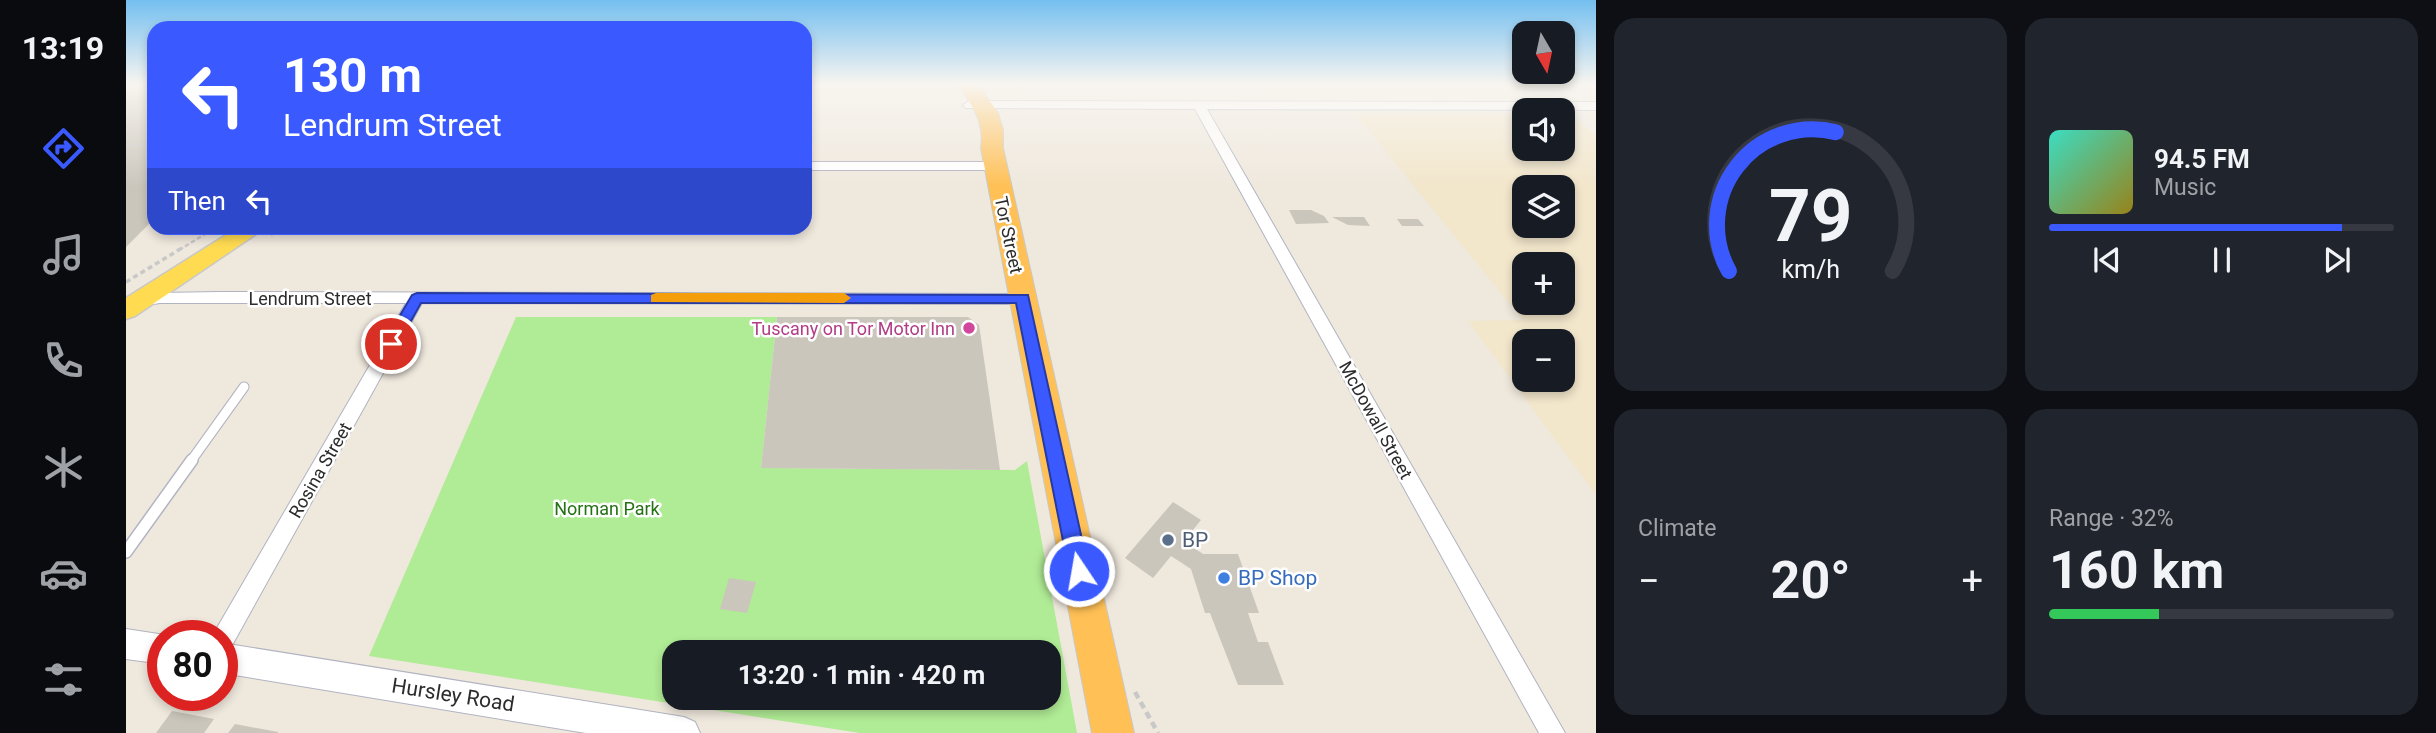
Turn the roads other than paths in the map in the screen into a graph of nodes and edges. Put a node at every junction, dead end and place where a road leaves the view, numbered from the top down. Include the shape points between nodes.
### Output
1 (980, 118) edge
2 (1206, 118) edge
3 (993, 157) junction
4 (812, 166) edge
5 (220, 235) edge
6 (241, 235) edge
7 (130, 298) edge
8 (417, 298) junction
9 (1022, 299) junction
10 (244, 387) dead end
11 (126, 552) edge
12 (234, 620) edge
13 (126, 643) edge
14 (147, 646) edge
15 (238, 661) edge
16 (1117, 726) edge
17 (684, 733) edge
18 (1553, 733) edge

1 - 3 highway, Tor Street
2 - 18 street, McDowall Street
3 - 4 street
3 - 9 highway, Tor Street
5 - 7 main road
6 - 7 main road
7 - 8 street, Lendrum Street
8 - 9 street, Lendrum Street
8 - 12 street, Rosina Street
9 - 16 highway, Tor Street
10 - 11 lane
13 - 14 street
15 - 17 street, Hursley Road

